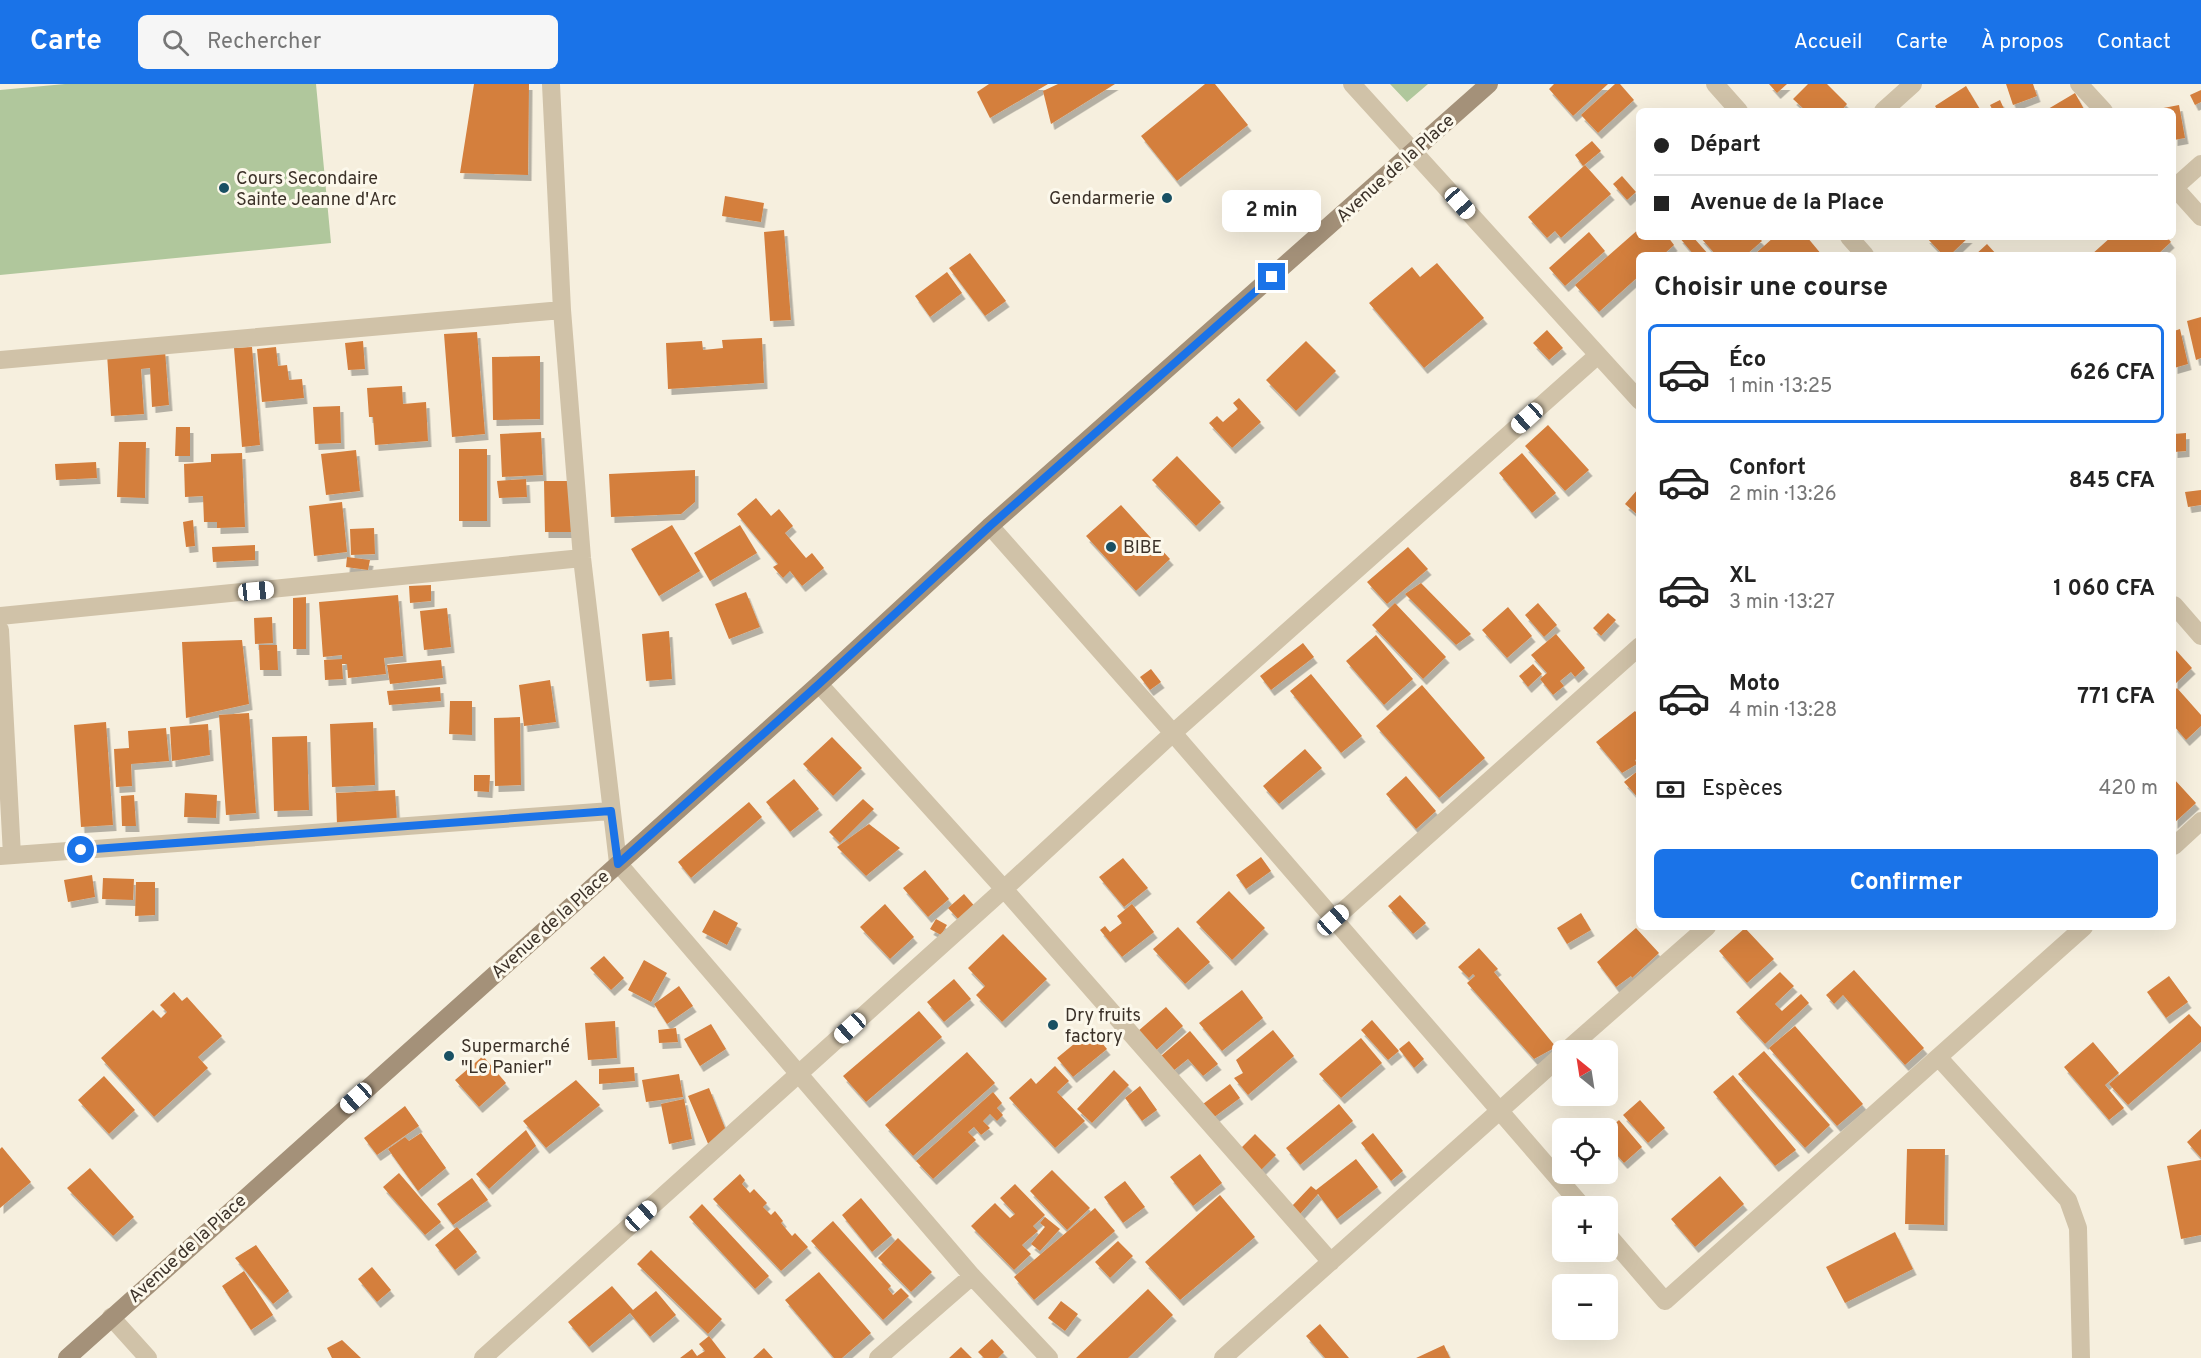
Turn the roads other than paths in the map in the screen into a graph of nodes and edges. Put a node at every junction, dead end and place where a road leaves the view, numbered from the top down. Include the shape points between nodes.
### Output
1 (551, 84) edge
2 (1352, 84) edge
3 (1489, 84) edge
4 (1715, 84) edge
5 (1913, 84) edge
6 (2079, 84) edge
7 (1736, 108) edge
8 (1886, 108) edge
9 (2101, 108) edge
10 (1413, 152) junction
11 (2201, 164) edge
12 (2176, 185) edge
13 (2176, 189) edge
14 (2201, 217) edge
15 (1852, 240) edge
16 (1862, 252) edge
17 (562, 310) junction
18 (1598, 355) junction
19 (0, 360) edge
20 (1636, 397) edge
21 (990, 526) junction
22 (582, 558) junction
23 (2176, 607) edge
24 (0, 616) edge
25 (0, 630) edge
26 (2201, 636) edge
27 (1636, 650) edge
28 (819, 684) junction
29 (1173, 733) junction
30 (611, 811) junction
31 (2201, 821) edge
32 (2176, 844) edge
33 (6, 855) edge
34 (618, 864) junction
35 (1004, 890) junction
36 (1333, 920) junction
37 (1704, 930) edge
38 (2081, 930) edge
39 (1578, 1040) edge
40 (1939, 1058) junction
41 (1552, 1063) edge
42 (799, 1074) junction
43 (1499, 1110) junction
44 (1573, 1196) edge
45 (1618, 1247) edge
46 (1331, 1262) junction
47 (972, 1276) junction
48 (111, 1317) junction
49 (67, 1358) edge
50 (148, 1358) edge
51 (483, 1358) edge
52 (878, 1358) edge
53 (1049, 1358) edge
54 (1223, 1358) edge
55 (2081, 1358) edge

1 - 17 street
2 - 10 street
3 - 10 street, Avenue de la Place
4 - 7 street
5 - 8 street
6 - 9 street
10 - 18 street
10 - 21 street, Avenue de la Place
11 - 12 street
13 - 14 street
15 - 16 street
17 - 19 street
17 - 22 street
18 - 20 street
18 - 29 street
21 - 28 street, Avenue de la Place
21 - 29 street
22 - 24 street
22 - 30 street
23 - 26 street
25 - 33 street
27 - 36 street
28 - 34 street, Avenue de la Place
28 - 35 street
29 - 35 street
29 - 36 street
30 - 33 street
30 - 34 street
31 - 32 street
34 - 42 street
34 - 48 street, Avenue de la Place
35 - 42 street
35 - 46 street
36 - 43 street
37 - 39 street
38 - 40 street
40 - 45 street via 1665,1301
40 - 55 street via 2068,1200 2078,1228
41 - 43 street
42 - 47 street
42 - 51 street
43 - 44 street
43 - 46 street
46 - 54 street
47 - 52 street
47 - 53 street
48 - 49 street, Avenue de la Place
48 - 50 street

